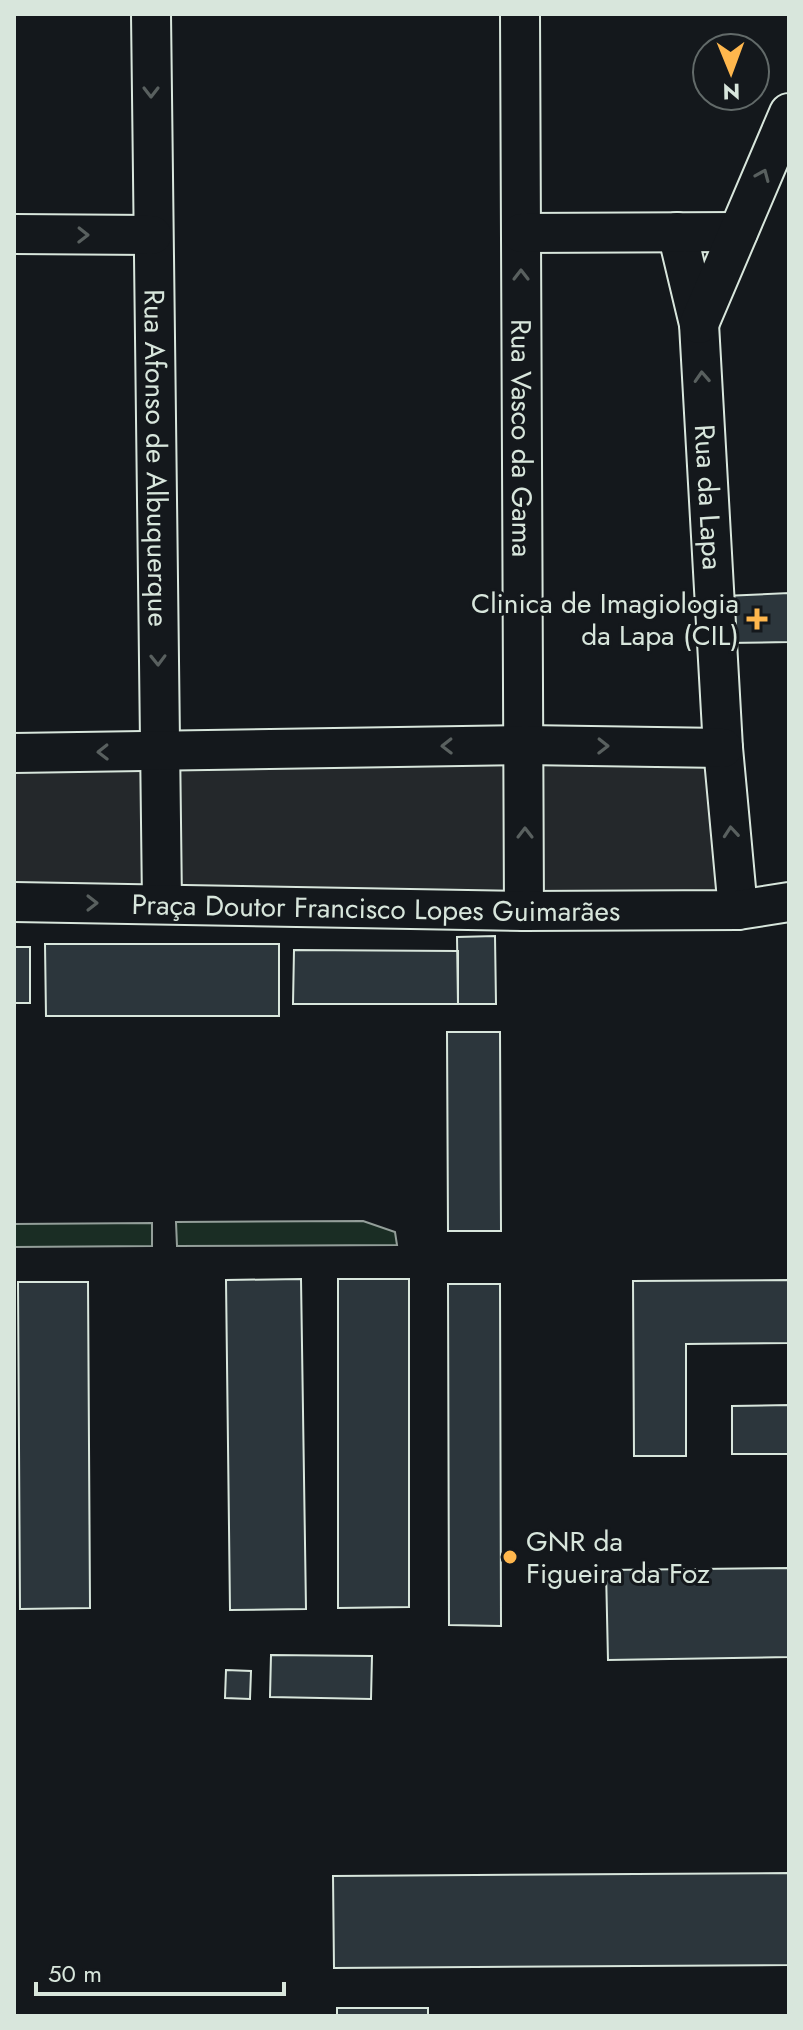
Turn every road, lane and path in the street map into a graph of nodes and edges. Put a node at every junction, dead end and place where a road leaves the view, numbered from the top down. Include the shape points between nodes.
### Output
1 (151, 14) edge
2 (520, 14) edge
3 (789, 113) edge
4 (677, 232) junction
5 (738, 232) junction
6 (521, 233) junction
7 (14, 234) edge
8 (152, 235) junction
9 (699, 324) junction
10 (525, 745) junction
11 (723, 748) junction
12 (159, 751) junction
13 (14, 753) edge
14 (14, 902) edge
15 (789, 902) edge
16 (162, 903) junction
17 (738, 910) junction
18 (524, 911) junction

1 -> 8 street, Rua Afonso de Albuquerque
2 - 6 street, Rua Vasco da Gama
5 -> 3 street
4 - 5 street
4 - 6 street
4 - 9 street, Rua da Lapa
5 - 9 street
10 -> 6 street, Rua Vasco da Gama
7 -> 8 street
8 -> 12 street, Rua Afonso de Albuquerque
11 -> 9 street, Rua da Lapa
10 -> 11 street
10 -> 12 street
18 -> 10 street, Rua Vasco da Gama
17 -> 11 street, Rua da Lapa
12 -> 13 street
12 - 16 street, Rua Afonso de Albuquerque
14 -> 16 street, Praça Doutor Francisco Lopes Guimarães
15 - 17 street, Praça Doutor Francisco Lopes Guimarães
16 - 18 street, Praça Doutor Francisco Lopes Guimarães
17 - 18 street, Praça Doutor Francisco Lopes Guimarães

